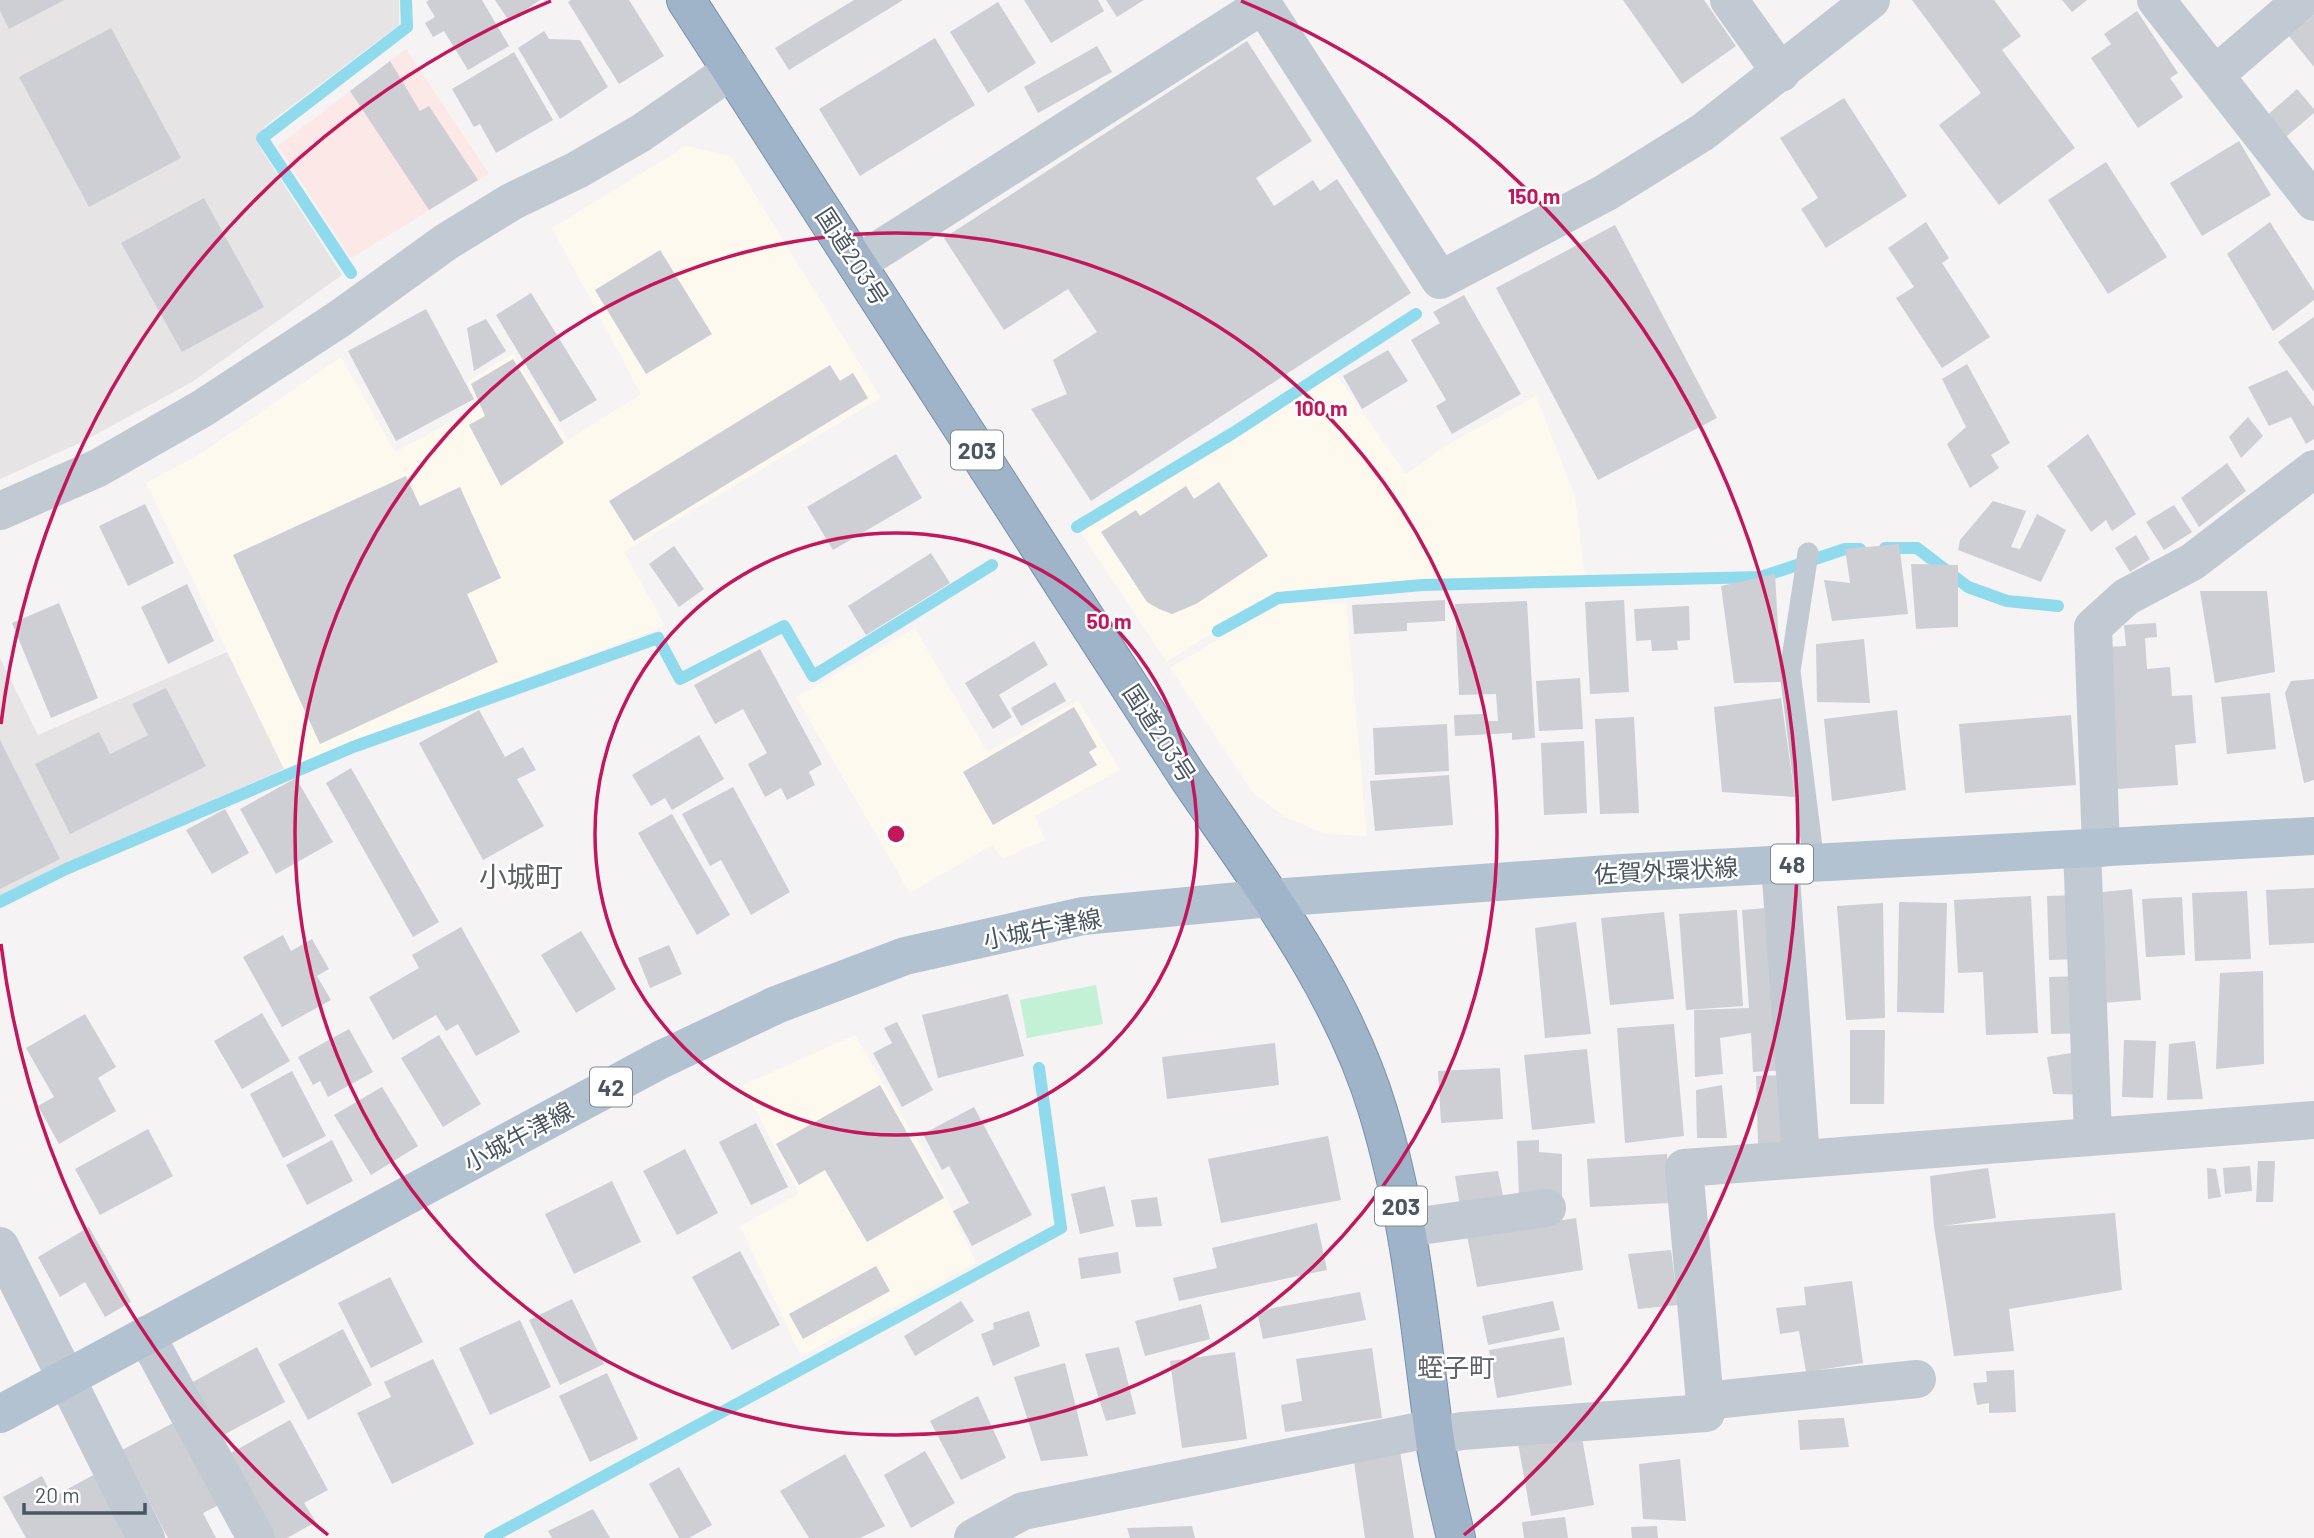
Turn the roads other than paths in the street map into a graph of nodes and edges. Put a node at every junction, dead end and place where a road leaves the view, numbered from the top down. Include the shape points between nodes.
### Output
1 (686, 0) edge
2 (1729, 0) edge
3 (1871, 0) edge
4 (2156, 0) edge
5 (2302, 0) edge
6 (1262, 2) edge
7 (732, 70) junction
8 (1781, 73) junction
9 (2215, 75) junction
10 (2314, 202) edge
11 (858, 263) junction
12 (2314, 469) edge
13 (0, 512) edge
14 (1808, 553) dead end
15 (2314, 836) edge
16 (2092, 848) junction
17 (1797, 863) junction
18 (1271, 898) junction
19 (2314, 1120) edge
20 (2093, 1135) junction
21 (1801, 1158) junction
22 (1548, 1208) dead end
23 (1406, 1228) junction
24 (0, 1246) edge
25 (146, 1335) junction
26 (65, 1378) junction
27 (1917, 1379) dead end
28 (1705, 1401) junction
29 (0, 1414) edge
30 (1434, 1432) junction
31 (146, 1538) edge
32 (256, 1538) edge
33 (973, 1538) edge
34 (1455, 1538) edge

1 - 7 highway, 国道203号 / 203
2 - 8 street
3 - 8 street
4 - 9 street
5 - 9 street
6 - 8 street via 1440,280 1605,193 1703,132
6 - 11 street
7 - 11 highway, 国道203号 / 203
7 - 13 street via 641,133 446,242 203,408 97,468
9 - 10 street
11 - 18 highway, 国道203号 / 203 via 1188,777
12 - 16 street via 2192,562 2126,597 2093,627
14 - 17 lane via 1790,671
15 - 16 main road, 佐賀外環状線 / 48
16 - 17 main road, 佐賀外環状線 / 48
16 - 20 street
17 - 18 main road, 佐賀外環状線 / 48
17 - 21 street
18 - 23 highway, 国道203号 / 203 via 1323,984 1354,1048 1378,1111
18 - 25 main road, 小城牛津線 / 42 via 1083,916 905,956 776,1005 660,1060
19 - 20 street
20 - 21 street
21 - 28 street via 1684,1168
22 - 23 street
23 - 30 highway, 国道203号 / 203
24 - 26 street
25 - 26 main road, 小城牛津線 / 42
25 - 32 street
26 - 29 main road, 小城牛津線 / 42
26 - 31 street
27 - 28 street
28 - 30 street via 1706,1413
30 - 33 street via 1023,1511
30 - 34 highway, 国道203号 / 203

